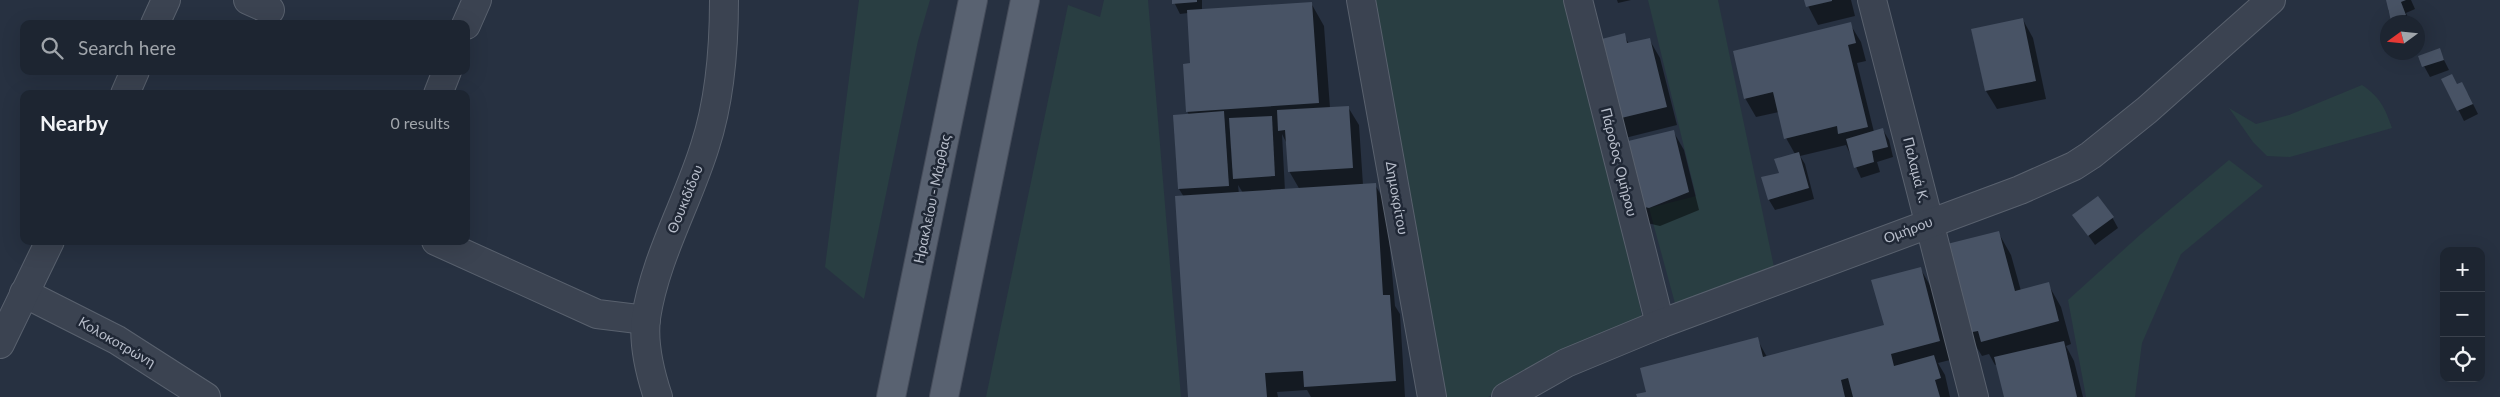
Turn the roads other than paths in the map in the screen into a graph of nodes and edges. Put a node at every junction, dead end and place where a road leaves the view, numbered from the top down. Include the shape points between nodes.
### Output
1 (166, 0) edge
2 (476, 0) edge
3 (724, 0) edge
4 (972, 0) edge
5 (1024, 0) edge
6 (1361, 0) edge
7 (1578, 0) edge
8 (1872, 0) edge
9 (2271, 0) edge
10 (157, 20) edge
11 (468, 20) edge
12 (445, 75) edge
13 (440, 90) edge
14 (1929, 222) junction
15 (48, 245) edge
16 (445, 245) edge
17 (24, 293) junction
18 (646, 320) junction
19 (1660, 324) junction
20 (0, 344) edge
21 (206, 397) edge
22 (658, 397) edge
23 (891, 397) edge
24 (944, 397) edge
25 (1432, 397) edge
26 (1506, 397) edge
27 (1974, 397) edge

1 - 10 street
2 - 11 street
3 - 18 street, Θουκιδίδου via 720,75 710,130 659,265
4 - 23 main road, Ηρακλείου - Μάρθας
5 - 24 main road
6 - 25 street, Δημοκρίτου
7 - 19 street, Πάροδος Ομήρου
8 - 14 street, Παλαμά Κ.
9 - 14 street, Ομήρου via 2091,155 2020,190
12 - 13 street
14 - 19 street, Ομήρου
14 - 27 street, Παλαμά Κ.
15 - 17 street
16 - 18 street via 597,314
17 - 20 street
17 - 21 street, Κολοκοτρώνη via 117,340
18 - 22 street, Θουκιδίδου via 650,370
19 - 26 street, Ομήρου via 1566,364

